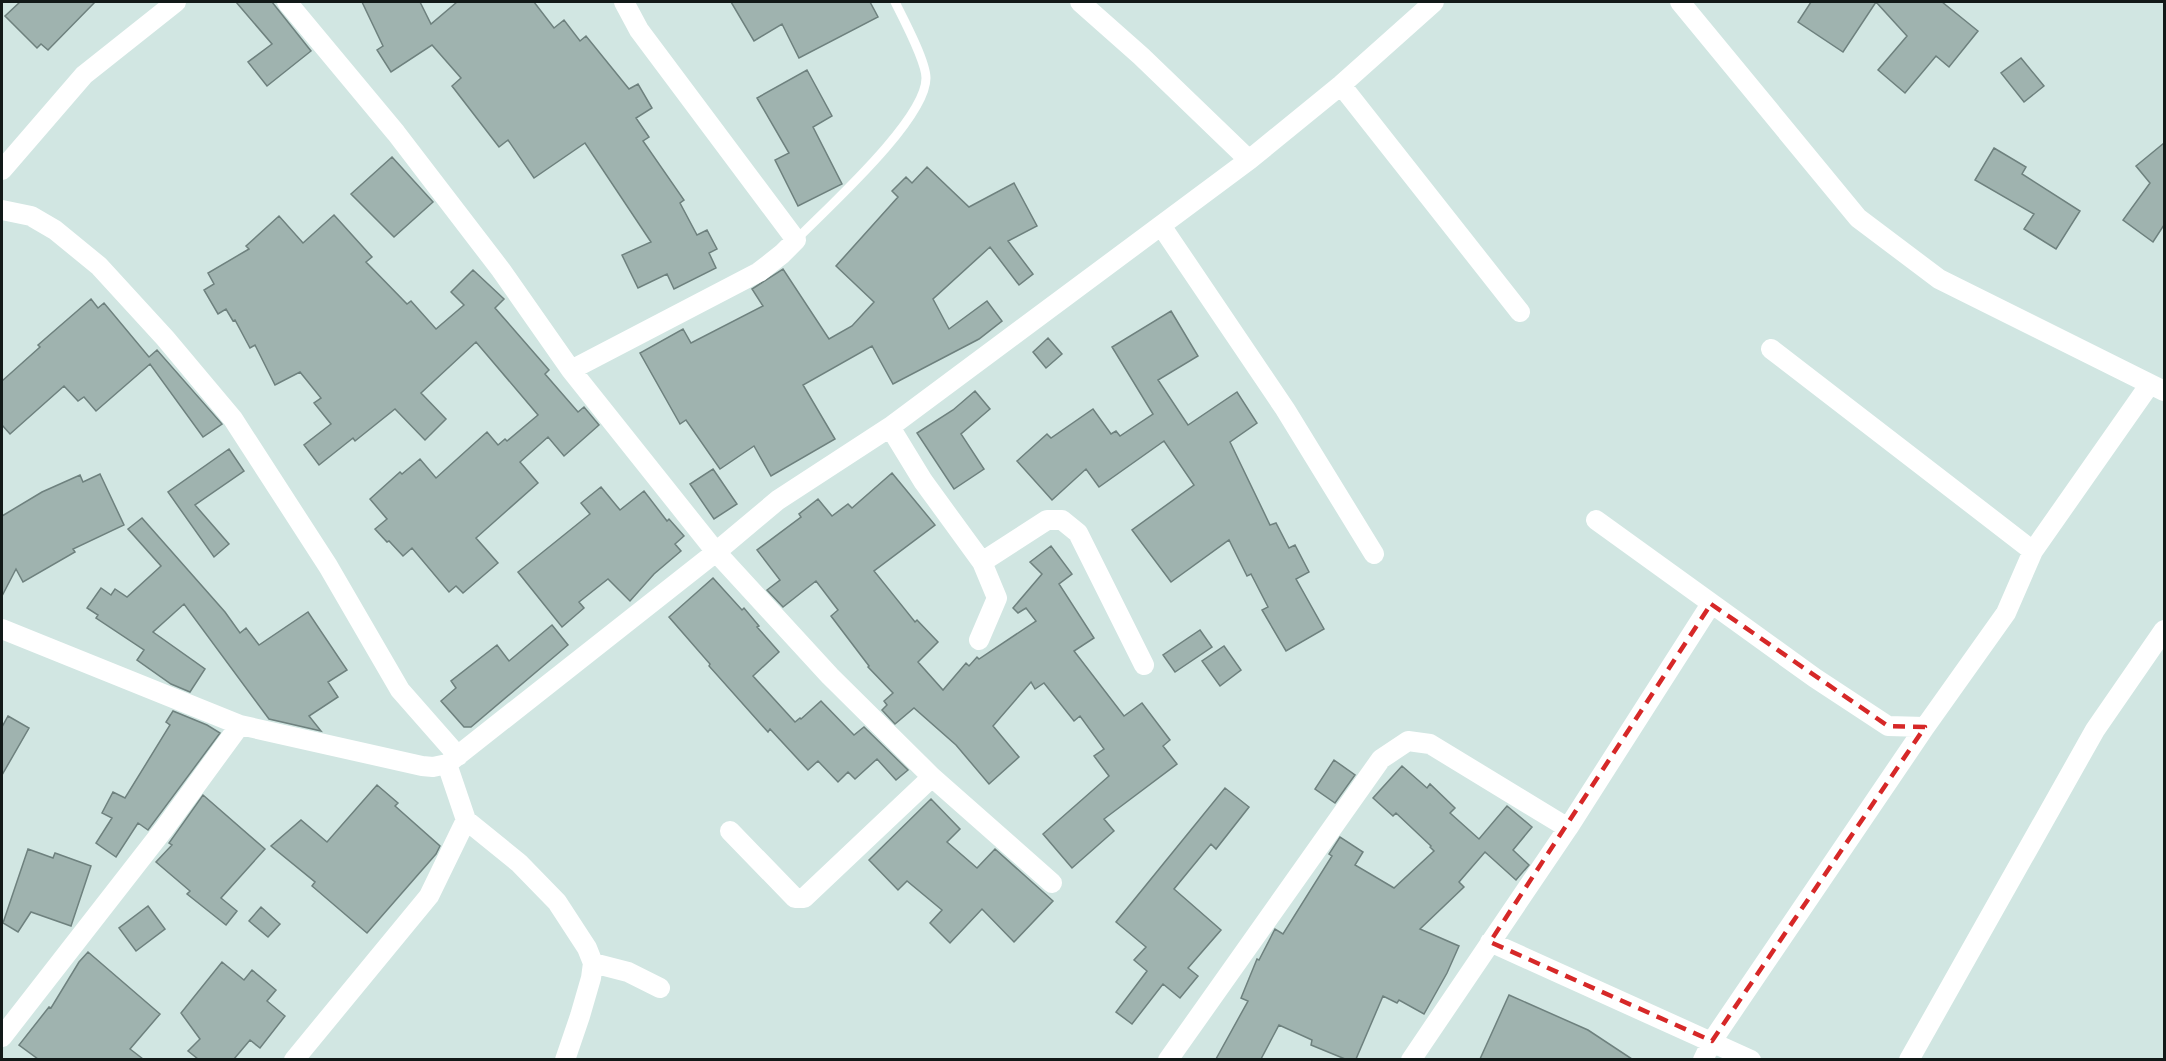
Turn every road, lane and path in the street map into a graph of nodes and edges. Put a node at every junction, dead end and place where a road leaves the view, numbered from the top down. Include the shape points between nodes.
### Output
1 (176, 2) edge
2 (287, 2) edge
3 (624, 2) edge
4 (895, 2) edge
5 (1080, 2) edge
6 (1434, 2) edge
7 (1680, 2) edge
8 (1341, 85) junction
9 (1249, 160) junction
10 (2, 170) edge
11 (2, 210) edge
12 (1162, 227) junction
13 (796, 240) junction
14 (1520, 312) dead end
15 (1771, 350) dead end
16 (571, 370) junction
17 (2157, 388) edge
18 (890, 427) junction
19 (1596, 520) dead end
20 (2033, 551) junction
21 (716, 552) junction
22 (1374, 554) dead end
23 (981, 562) junction
24 (1711, 604) junction
25 (2, 629) edge
26 (2164, 630) edge
27 (979, 640) dead end
28 (1144, 665) dead end
29 (240, 725) junction
30 (1925, 727) junction
31 (452, 760) junction
32 (932, 777) junction
33 (466, 820) junction
34 (1568, 828) junction
35 (730, 831) dead end
36 (1052, 883) dead end
37 (1490, 942) junction
38 (593, 963) junction
39 (660, 988) dead end
40 (2, 1037) edge
41 (1712, 1041) junction
42 (294, 1059) edge
43 (565, 1059) edge
44 (1168, 1059) edge
45 (1411, 1059) edge
46 (1703, 1059) edge
47 (1751, 1059) edge
48 (1909, 1059) edge

1 - 10 street via 84,75
2 - 16 street via 396,133 501,270
3 - 13 street via 639,30
4 - 13 lane via 926,77 921,100 876,159
5 - 9 street
6 - 8 street
7 - 17 street via 1858,218 1939,279
8 - 9 street
8 - 14 street
9 - 12 street
11 - 31 street via 31,216 99,266 233,419 328,566 400,690
12 - 18 street
12 - 22 street via 1285,409
13 - 16 street via 759,272
15 - 20 street
16 - 21 street
17 - 20 street
18 - 21 street via 778,500
18 - 23 street
19 - 24 street
20 - 30 street via 2006,613
21 - 31 street
21 - 32 street via 830,676
23 - 27 street via 997,598
23 - 28 street via 1047,520 1062,520 1078,533
24 - 30 street via 1888,726
24 - 34 street
25 - 29 street
26 - 48 street via 2095,730
29 - 31 street via 422,766 433,767
29 - 40 street
30 - 41 street
31 - 33 street
32 - 35 street via 804,898 795,898
32 - 36 street
33 - 38 street via 519,863 557,902
33 - 42 street via 429,896
34 - 37 street
34 - 44 street via 1430,744 1408,741 1381,759
37 - 41 street
37 - 45 street
38 - 39 street via 628,972
38 - 43 street
41 - 46 street
41 - 47 street

